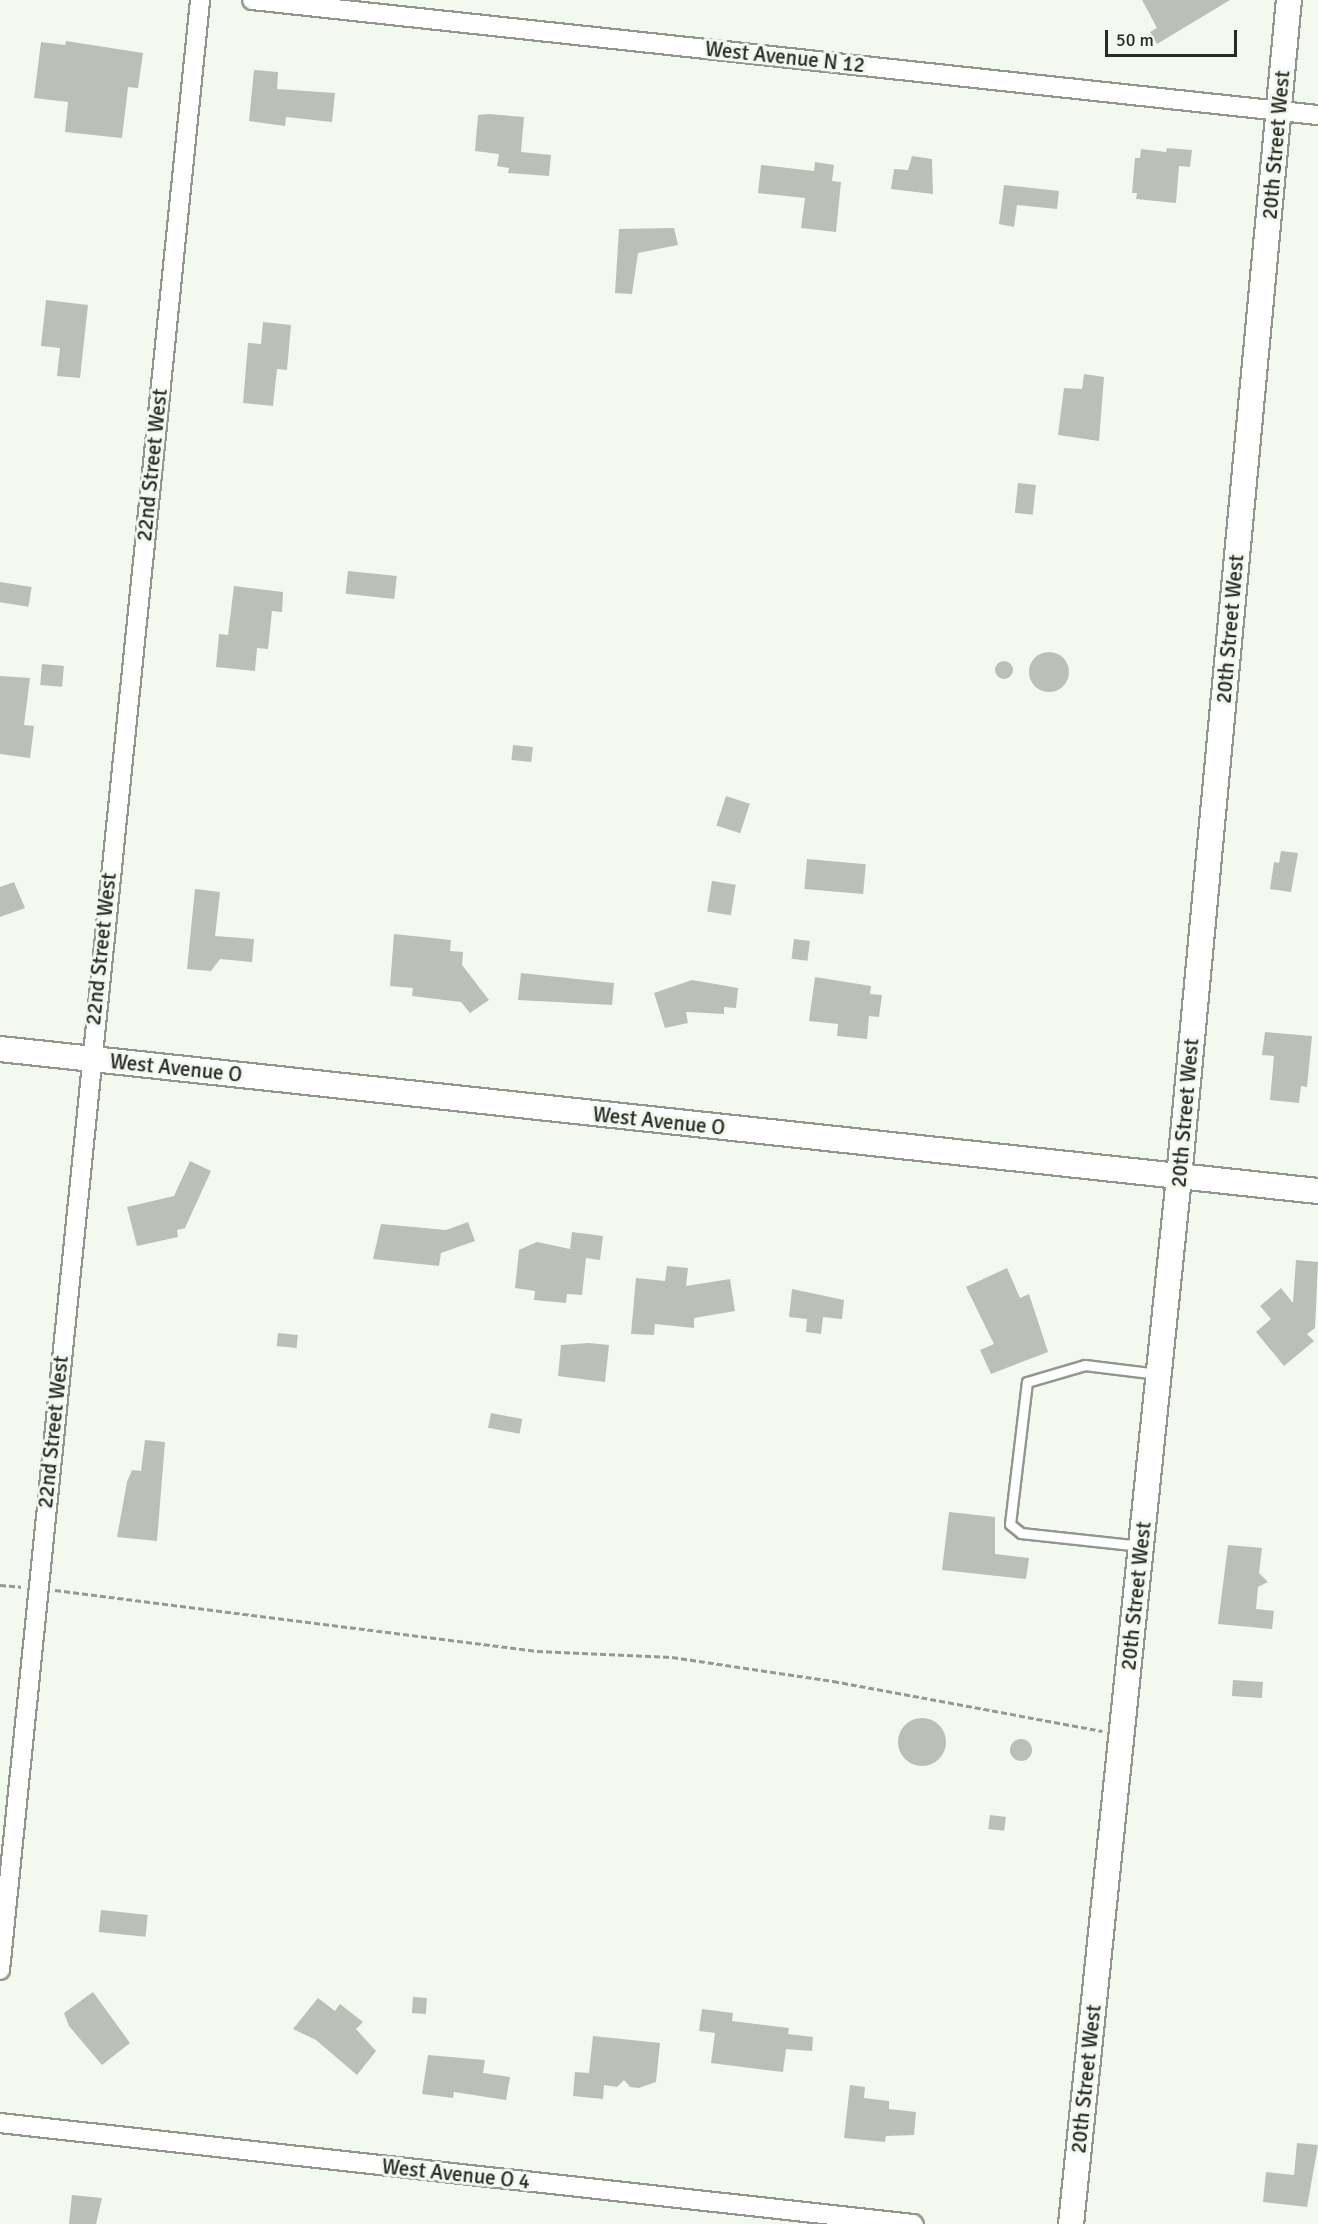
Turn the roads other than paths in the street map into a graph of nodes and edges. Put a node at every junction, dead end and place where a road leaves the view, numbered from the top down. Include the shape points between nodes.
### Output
1 (200, 0) edge
2 (252, 0) edge
3 (1289, 0) edge
4 (1279, 111) junction
5 (1318, 115) edge
6 (0, 1049) edge
7 (90, 1059) junction
8 (1179, 1179) junction
9 (1318, 1191) edge
10 (1159, 1374) junction
11 (1142, 1546) junction
12 (0, 1970) edge
13 (0, 2123) edge
14 (913, 2224) edge
15 (1071, 2224) edge

1 - 7 street, 22nd Street West
2 - 4 street, West Avenue N 12
3 - 4 main road, 20th Street West
4 - 5 street, West Avenue N 12
4 - 8 main road, 20th Street West
6 - 7 main road, West Avenue O
7 - 8 main road, West Avenue O
7 - 12 street, 22nd Street West
8 - 9 main road, West Avenue O
8 - 10 main road, 20th Street West
10 - 11 main road, 20th Street West
10 - 11 lane via 1085,1365 1027,1382 1017,1452 1012,1529
11 - 15 main road, 20th Street West
13 - 14 street, West Avenue O 4

